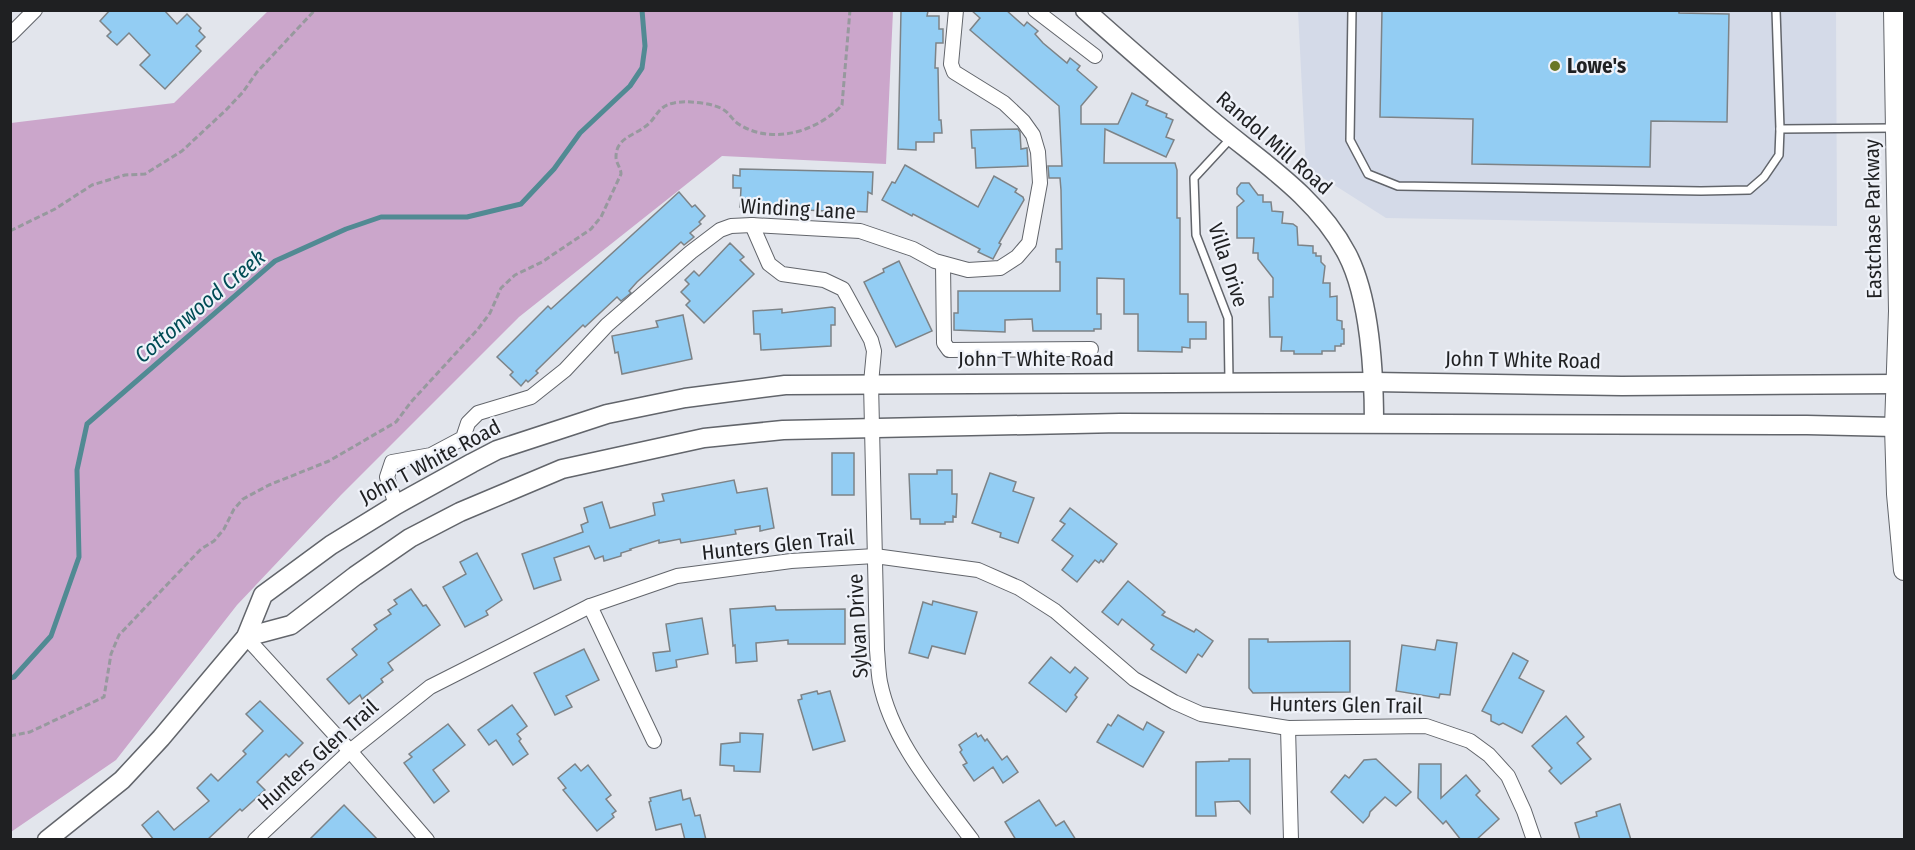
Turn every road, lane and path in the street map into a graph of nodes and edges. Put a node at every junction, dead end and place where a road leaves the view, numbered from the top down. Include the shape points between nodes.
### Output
1 (34, 10) edge
2 (315, 10) edge
3 (850, 10) edge
4 (956, 10) edge
5 (1035, 10) edge
6 (1085, 10) edge
7 (1352, 10) edge
8 (1776, 10) edge
9 (1894, 10) edge
10 (10, 35) edge
11 (1095, 56) dead end
12 (1896, 128) junction
13 (1780, 129) junction
14 (1232, 137) junction
15 (752, 225) junction
16 (10, 231) edge
17 (943, 264) junction
18 (1091, 350) dead end
19 (1374, 382) junction
20 (871, 383) junction
21 (1229, 383) junction
22 (1900, 384) edge
23 (1374, 423) junction
24 (1900, 427) edge
25 (873, 429) junction
26 (463, 438) junction
27 (472, 463) junction
28 (396, 505) junction
29 (875, 556) junction
30 (1905, 570) edge
31 (590, 606) junction
32 (246, 637) junction
33 (1288, 728) junction
34 (10, 736) edge
35 (654, 741) dead end
36 (350, 751) junction
37 (47, 840) edge
38 (255, 840) edge
39 (427, 840) edge
40 (972, 840) edge
41 (1291, 840) edge
42 (1534, 840) edge

1 - 10 street
2 - 16 path via 243,92 182,151 145,174 125,175 92,185
3 - 34 path via 842,105 835,112 805,130 769,134 737,123 722,108 674,102 660,107 643,129 619,146 616,158 621,174 604,212 591,229 515,275 501,288 478,329 396,422 329,461 243,499 214,541 201,549 119,635 111,654 104,697 30,732
4 - 17 street, Winding Lane via 951,64 954,72 1004,103 1023,121 1038,152 1040,183 1029,243 1017,257 1000,268 968,270
5 - 11 street
6 - 14 street, Randol Mill Road
7 - 13 lane via 1350,140 1368,174 1398,186 1749,190 1779,155
8 - 13 lane
9 - 12 main road, Eastchase Parkway
12 - 13 lane
12 - 22 main road, Eastchase Parkway
14 - 19 street, Randol Mill Road via 1290,183 1322,217 1347,253 1357,277
14 - 21 lane, Villa Drive via 1194,178 1196,235 1228,318
15 - 17 street, Winding Lane via 860,231
15 - 20 street, Sylvan Drive via 769,264 782,274 824,280 843,289 871,340
15 - 26 street, Winding Lane via 720,230 607,325 565,370 531,397 478,413 468,423
17 - 18 street via 944,343 949,350
19 - 21 street, John T White Road
19 - 22 street, John T White Road via 1622,386
19 - 23 street, Randol Mill Road
20 - 21 street, John T White Road
20 - 25 street, Sylvan Drive
20 - 27 street, John T White Road via 785,385 685,398 568,425
22 - 24 main road, Eastchase Parkway
23 - 24 street
23 - 25 street via 1120,423
24 - 30 main road via 1897,494
25 - 29 street, Sylvan Drive
25 - 32 street via 783,430 704,438 562,469 460,512 410,538 291,625
26 - 27 street
26 - 28 street via 431,455 392,462 387,477
27 - 28 street, John T White Road
28 - 32 street, John T White Road via 331,545 264,595
29 - 31 street, Hunters Glen Trail via 791,561 676,576
29 - 33 street, Hunters Glen Trail via 978,570 1019,588 1055,611 1134,679 1174,702 1201,714
29 - 40 street, Sylvan Drive via 880,682 892,720 915,763
31 - 35 street
31 - 36 street, Hunters Glen Trail via 430,687
32 - 36 street
32 - 37 street, John T White Road via 122,780
33 - 41 street
33 - 42 street, Hunters Glen Trail via 1426,726 1470,741 1508,776
36 - 38 street, Hunters Glen Trail
36 - 39 street

